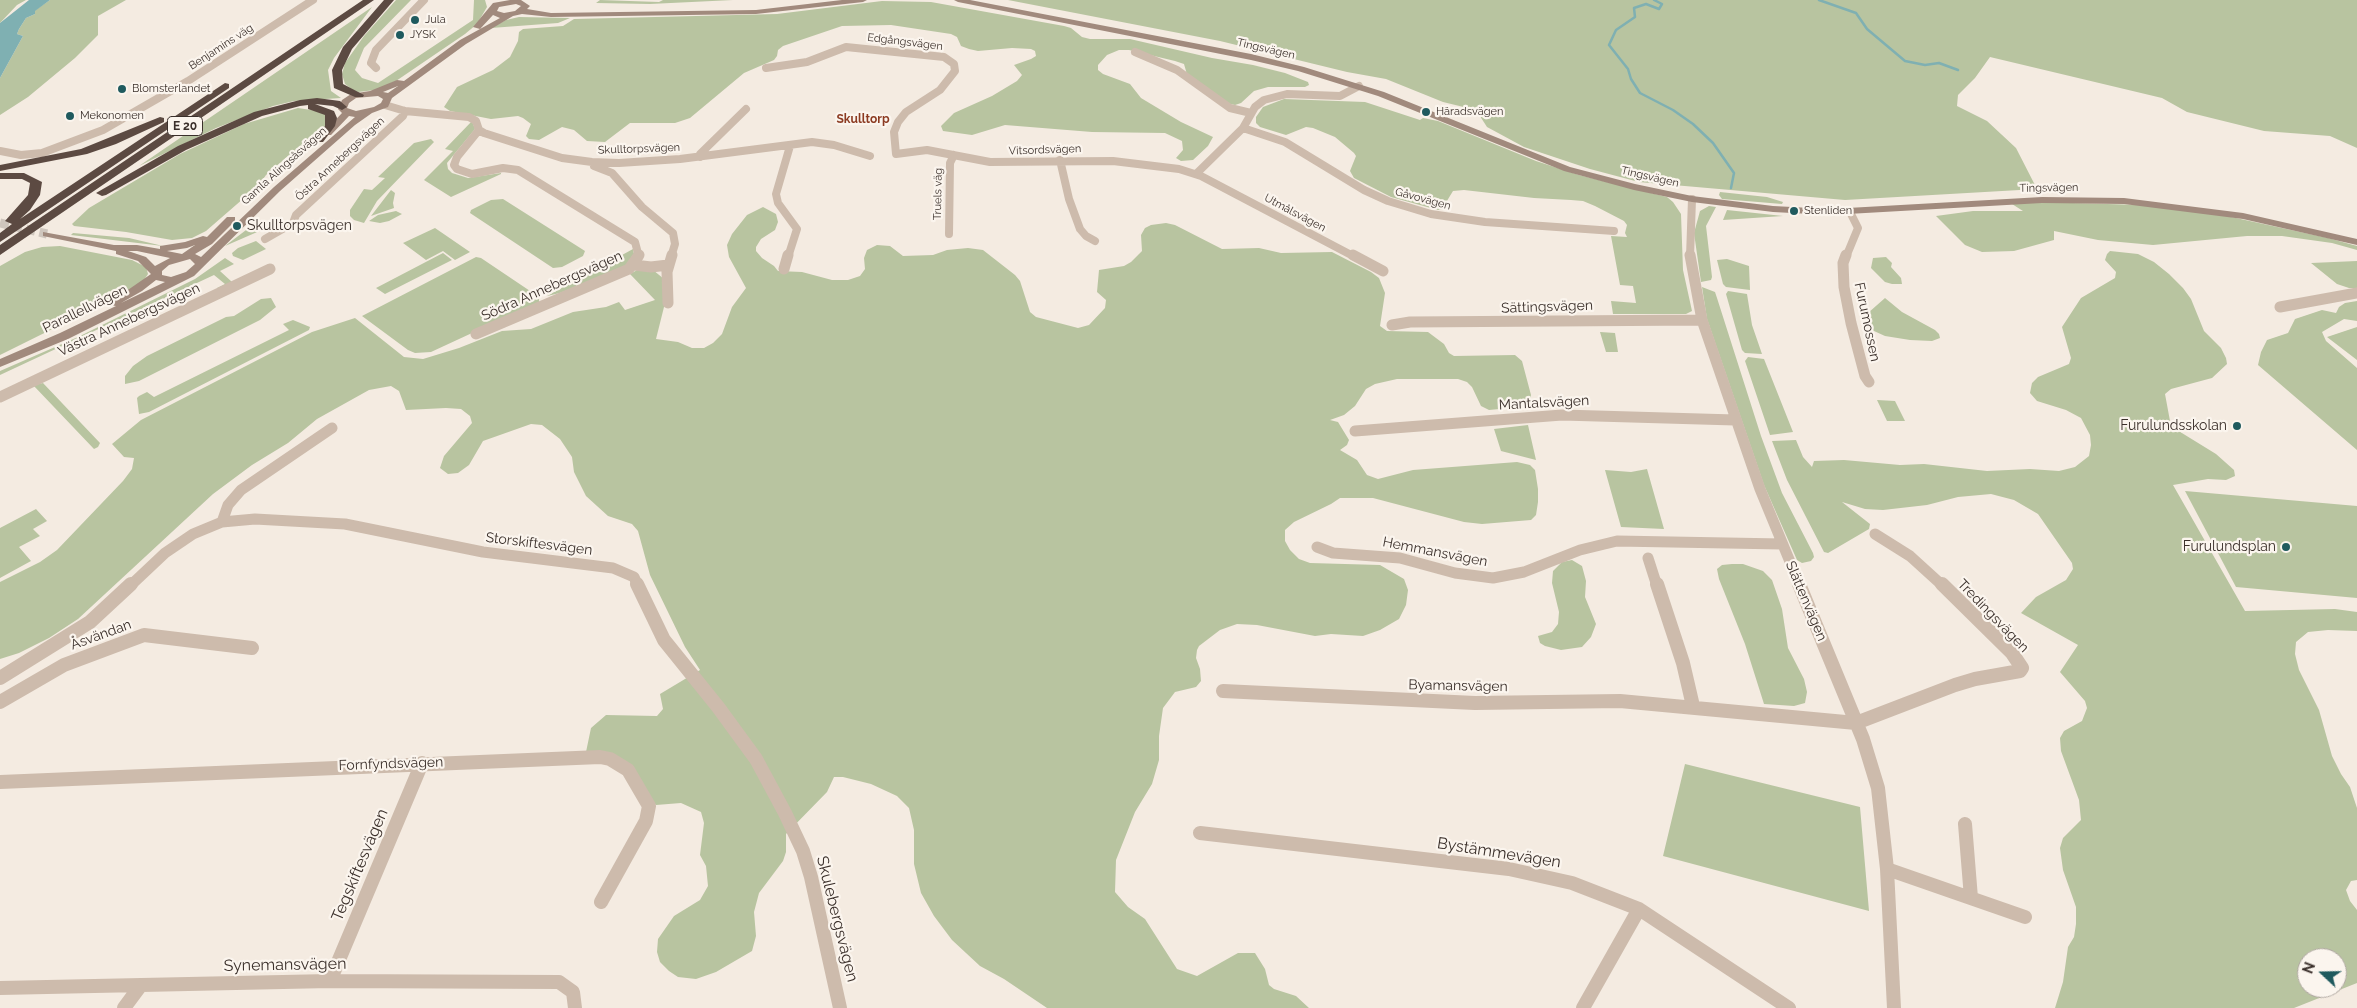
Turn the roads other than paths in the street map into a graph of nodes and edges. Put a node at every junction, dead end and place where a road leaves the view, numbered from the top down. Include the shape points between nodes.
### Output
1 (313, 0) edge
2 (353, 0) edge
3 (370, 0) edge
4 (389, 0) edge
5 (424, 0) edge
6 (863, 0) edge
7 (958, 0) edge
8 (523, 1) edge
9 (498, 2) edge
10 (521, 11) junction
11 (492, 12) junction
12 (509, 16) junction
13 (1135, 52) dead end
14 (376, 68) dead end
15 (766, 68) dead end
16 (228, 84) junction
17 (1359, 86) junction
18 (374, 92) junction
19 (358, 95) junction
20 (386, 101) junction
21 (288, 106) junction
22 (746, 109) dead end
23 (345, 110) junction
24 (405, 111) junction
25 (367, 113) junction
26 (1251, 113) junction
27 (1244, 128) junction
28 (479, 130) junction
29 (319, 140) junction
30 (790, 146) junction
31 (0, 151) edge
32 (896, 154) joint
33 (954, 155) junction
34 (870, 156) dead end
35 (700, 157) junction
36 (1060, 160) junction
37 (592, 162) junction
38 (0, 168) edge
39 (1196, 174) junction
40 (0, 177) edge
41 (1692, 199) junction
42 (1850, 212) junction
43 (233, 218) junction
44 (0, 230) edge
45 (1614, 230) dead end
46 (47, 234) tunnel mouth
47 (949, 234) dead end
48 (0, 238) edge
49 (264, 239) dead end
50 (1095, 241) dead end
51 (2357, 242) edge
52 (114, 248) junction
53 (137, 248) junction
54 (0, 253) edge
55 (184, 257) junction
56 (200, 264) junction
57 (634, 265) junction
58 (668, 265) junction
59 (270, 268) dead end
60 (784, 269) dead end
61 (1383, 271) dead end
62 (156, 274) junction
63 (181, 278) junction
64 (2357, 293) edge
65 (668, 303) dead end
66 (2280, 307) dead end
67 (1702, 320) junction
68 (1392, 325) dead end
69 (476, 334) dead end
70 (0, 359) edge
71 (0, 363) edge
72 (1869, 382) dead end
73 (0, 397) edge
74 (1735, 420) junction
75 (332, 428) dead end
76 (1355, 430) dead end
77 (222, 522) junction
78 (1875, 534) dead end
79 (1782, 544) junction
80 (1317, 547) dead end
81 (1648, 558) dead end
82 (252, 648) dead end
83 (0, 678) edge
84 (1223, 691) dead end
85 (0, 702) edge
86 (1693, 706) junction
87 (1856, 723) junction
88 (756, 759) joint
89 (422, 763) junction
90 (0, 782) edge
91 (1965, 824) dead end
92 (1200, 833) dead end
93 (1886, 869) junction
94 (1971, 898) junction
95 (601, 902) dead end
96 (1639, 909) junction
97 (2025, 916) dead end
98 (330, 981) junction
99 (141, 985) junction
100 (0, 988) edge
101 (124, 1008) edge
102 (575, 1008) edge
103 (840, 1008) edge
104 (1583, 1008) edge
105 (1789, 1008) edge
106 (1894, 1008) edge

1 - 31 street, Benjamins väg via 180,86 103,130 34,155
2 - 16 highway, E 20
3 - 54 highway, E 20
4 - 19 highway via 347,49 337,70 338,86
5 - 14 street via 376,50 371,63
6 - 10 street via 756,12 552,15
7 - 17 street, Tingsvägen via 1251,57
8 - 9 street
8 - 10 street via 526,6
9 - 11 street
10 - 12 street
11 - 12 street via 498,16
11 - 18 street via 476,28 425,65 397,83
12 - 20 street via 463,42
13 - 26 street via 1177,70 1230,108
15 - 32 street, Edgångsvägen via 807,62 850,47 948,59 956,68 953,75 940,90 906,112 898,122 894,132
16 - 38 highway via 98,148
16 - 48 highway, E 20
17 - 26 street via 1346,95 1333,97 1271,96
17 - 41 street, Tingsvägen via 1567,168
18 - 19 street
18 - 20 street via 383,94
19 - 23 street, Gamla Alingsåsvägen via 347,100
20 - 24 street, Skulltorpsvägen
20 - 25 street, Gamla Alingsåsvägen
21 - 23 highway via 317,102 336,104
21 - 29 highway via 321,108 330,113 330,126
21 - 54 highway via 244,119 182,148
22 - 35 street, Skulltorpsvägen
23 - 25 street
23 - 29 street, Gamla Alingsåsvägen
24 - 28 street, Skulltorpsvägen via 469,117 476,121
24 - 49 street, Östra Annebergsvägen via 296,215 293,223
25 - 56 street, Gamla Alingsåsvägen via 277,189
26 - 27 street
27 - 39 street
27 - 45 street, Gåvovägen via 1286,142 1364,190 1430,214 1485,222
28 - 37 street, Skulltorpsvägen via 552,155
28 - 57 street, Södra Annebergsvägen via 457,157 454,165 457,169 472,174 503,168 521,172 635,242 640,254
29 - 43 street, Gamla Alingsåsvägen
30 - 34 street, Skulltorpsvägen via 822,143
30 - 35 street, Skulltorpsvägen
30 - 60 street via 776,194 778,203 796,229 796,238
32 - 33 street, Vitsordsvägen via 927,150
33 - 36 street, Vitsordsvägen via 990,162
33 - 47 street, Truels väg via 950,163
35 - 37 street, Skulltorpsvägen
36 - 39 street, Vitsordsvägen via 1150,164
36 - 50 street via 1080,229
37 - 58 street via 592,165 617,177 642,207 673,233 675,244
39 - 61 street, Utmålsvägen
40 - 44 highway via 24,176 36,182 37,188 26,207
41 - 42 street, Tingsvägen via 1773,209
41 - 67 street, Slättenvägen via 1690,258
42 - 51 street, Tingsvägen via 2042,200 2124,201 2250,218
42 - 72 street, Furumossen via 1858,228 1843,263 1844,288
43 - 53 street via 187,245
43 - 55 street, Gamla Alingsåsvägen via 208,242
46 - 52 street
52 - 53 street
52 - 62 street via 142,259
53 - 55 street
55 - 56 street via 198,258
55 - 62 street, Gamla Alingsåsvägen via 165,263
56 - 63 street, Gamla Alingsåsvägen via 195,271
57 - 58 street
57 - 69 street, Södra Annebergsvägen
58 - 65 street
59 - 73 street, Västra Annebergsvägen
62 - 63 street via 164,280
62 - 70 street, Parallellvägen via 117,302
63 - 71 street, Parallellvägen via 64,336
64 - 66 street
67 - 68 street, Sättingsvägen via 1410,322
67 - 74 street, Slättenvägen
74 - 76 street, Mantalsvägen via 1562,415
74 - 79 street, Slättenvägen
75 - 77 street via 241,490 228,505
77 - 83 street via 180,542 90,622
77 - 88 street, Storskiftesvägen via 255,519 338,523 483,552 626,572 634,577 664,640
78 - 87 street, Tredingsvägen via 1910,556 1933,576 2012,653 2022,668 2015,673 1955,685
79 - 80 street, Hemmansvägen via 1617,541 1580,550 1524,572 1493,578 1455,573 1400,558 1333,553
79 - 87 street, Slättenvägen
81 - 86 street via 1683,663
82 - 85 street, Åsvändan via 144,635 64,665
84 - 86 street, Byamansvägen via 1475,704 1620,701
86 - 87 street, Byamansvägen
87 - 93 street, Slättenvägen via 1878,788
88 - 103 street, Skulebergsvägen via 803,851
89 - 90 street, Fornfyndsvägen
89 - 95 street, Fornfyndsvägen via 588,756 605,758 628,770 646,799 649,814
89 - 98 street, Tegskiftesvägen
91 - 94 street
92 - 96 street, Bystämmevägen via 1508,869 1572,883
93 - 94 street
93 - 106 street, Slättenvägen
94 - 97 street
96 - 104 street
96 - 105 street, Bystämmevägen
98 - 99 street, Synemansvägen
98 - 102 street, Synemansvägen via 559,982 573,992
99 - 100 street, Synemansvägen
99 - 101 street

